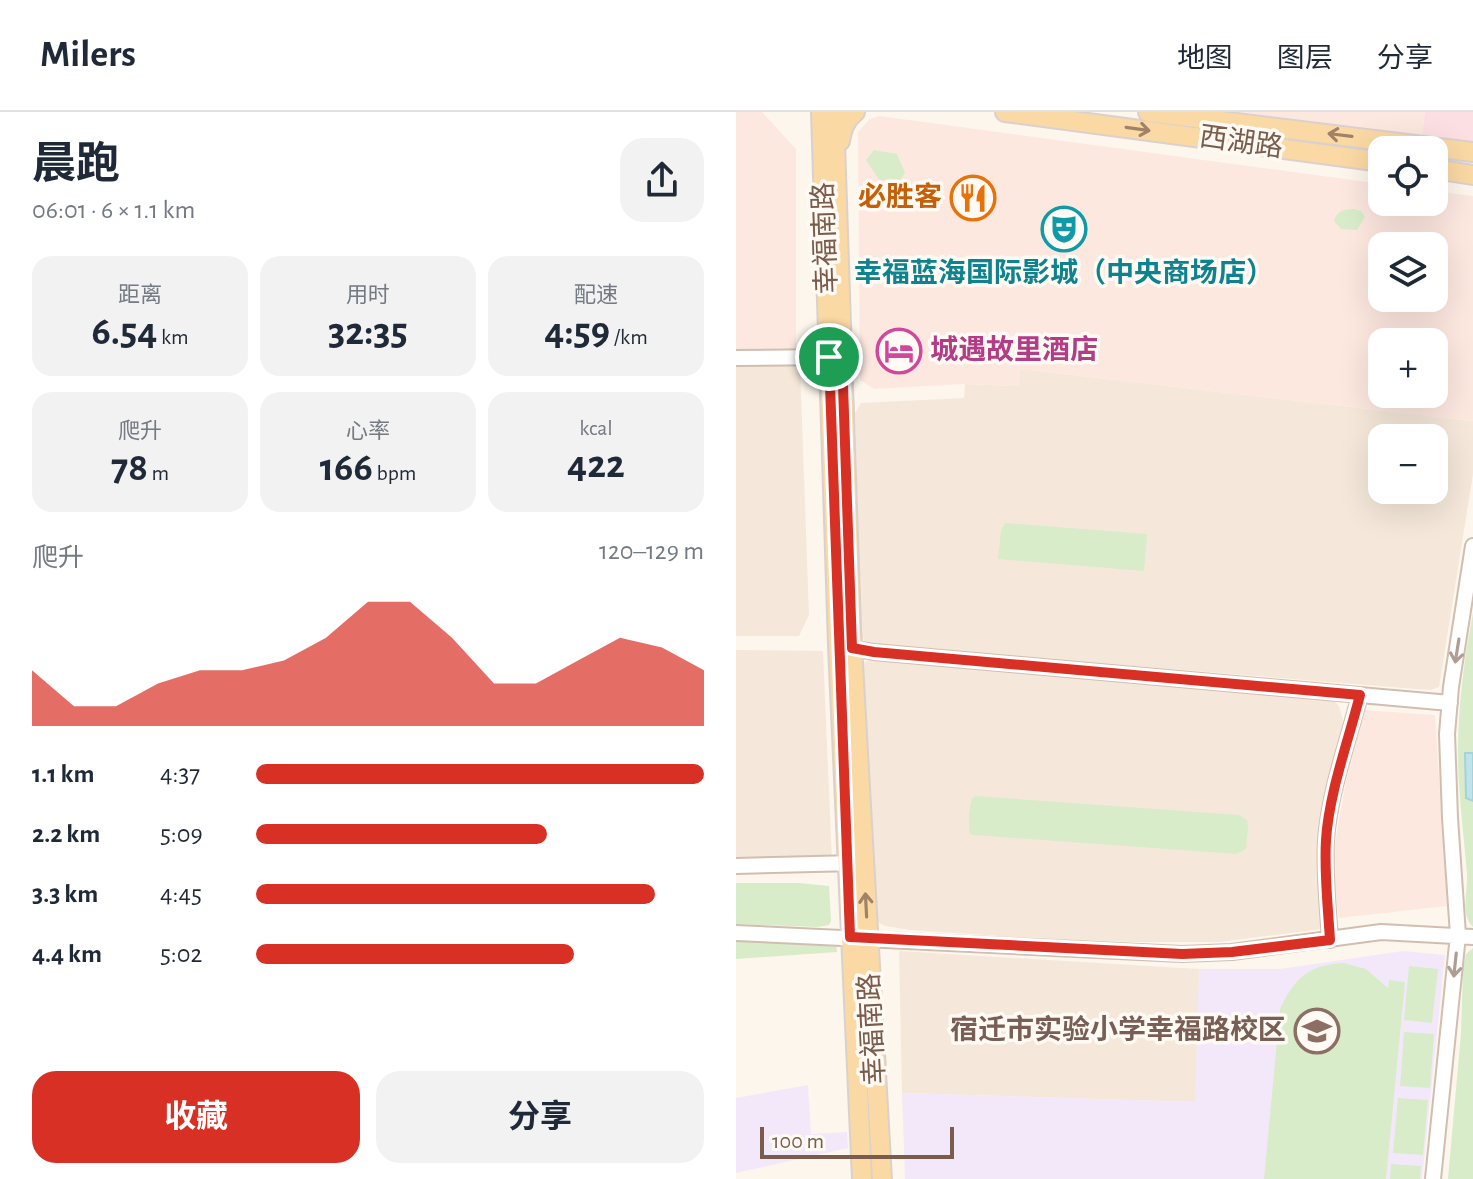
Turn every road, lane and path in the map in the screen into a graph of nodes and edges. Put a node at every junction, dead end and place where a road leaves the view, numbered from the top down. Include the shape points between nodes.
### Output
1 (810, 112) edge
2 (821, 112) edge
3 (834, 112) edge
4 (855, 112) edge
5 (1005, 112) edge
6 (1148, 112) edge
7 (1473, 152) edge
8 (1368, 160) edge
9 (830, 167) junction
10 (1448, 171) edge
11 (1473, 175) edge
12 (835, 357) junction
13 (736, 358) edge
14 (1473, 546) edge
15 (845, 647) junction
16 (1360, 695) junction
17 (1450, 703) junction
18 (856, 863) junction
19 (736, 866) edge
20 (736, 933) edge
21 (1467, 936) edge
22 (859, 937) junction
23 (1330, 940) junction
24 (862, 1179) edge
25 (882, 1179) edge
26 (1433, 1179) edge

1 - 9 main road
2 - 9 main road, 幸福南路
3 - 9 main road, 幸福南路
4 - 9 main road via 843,126
5 -> 8 main road, 西湖路
7 -> 6 main road, 西湖路
9 - 12 main road, 幸福南路
10 - 11 main road
12 - 13 street
12 - 15 main road, 幸福南路
14 -> 17 street
15 - 16 street
15 - 18 main road, 幸福南路
16 - 17 street
16 - 23 street via 1326,841
17 - 21 street via 1450,818
18 - 19 street
18 - 22 main road, 幸福南路
20 - 22 street
21 - 23 street via 1381,932
21 -> 26 street
22 - 23 street via 1182,954
22 - 24 main road, 幸福南路
22 - 25 main road, 幸福南路

